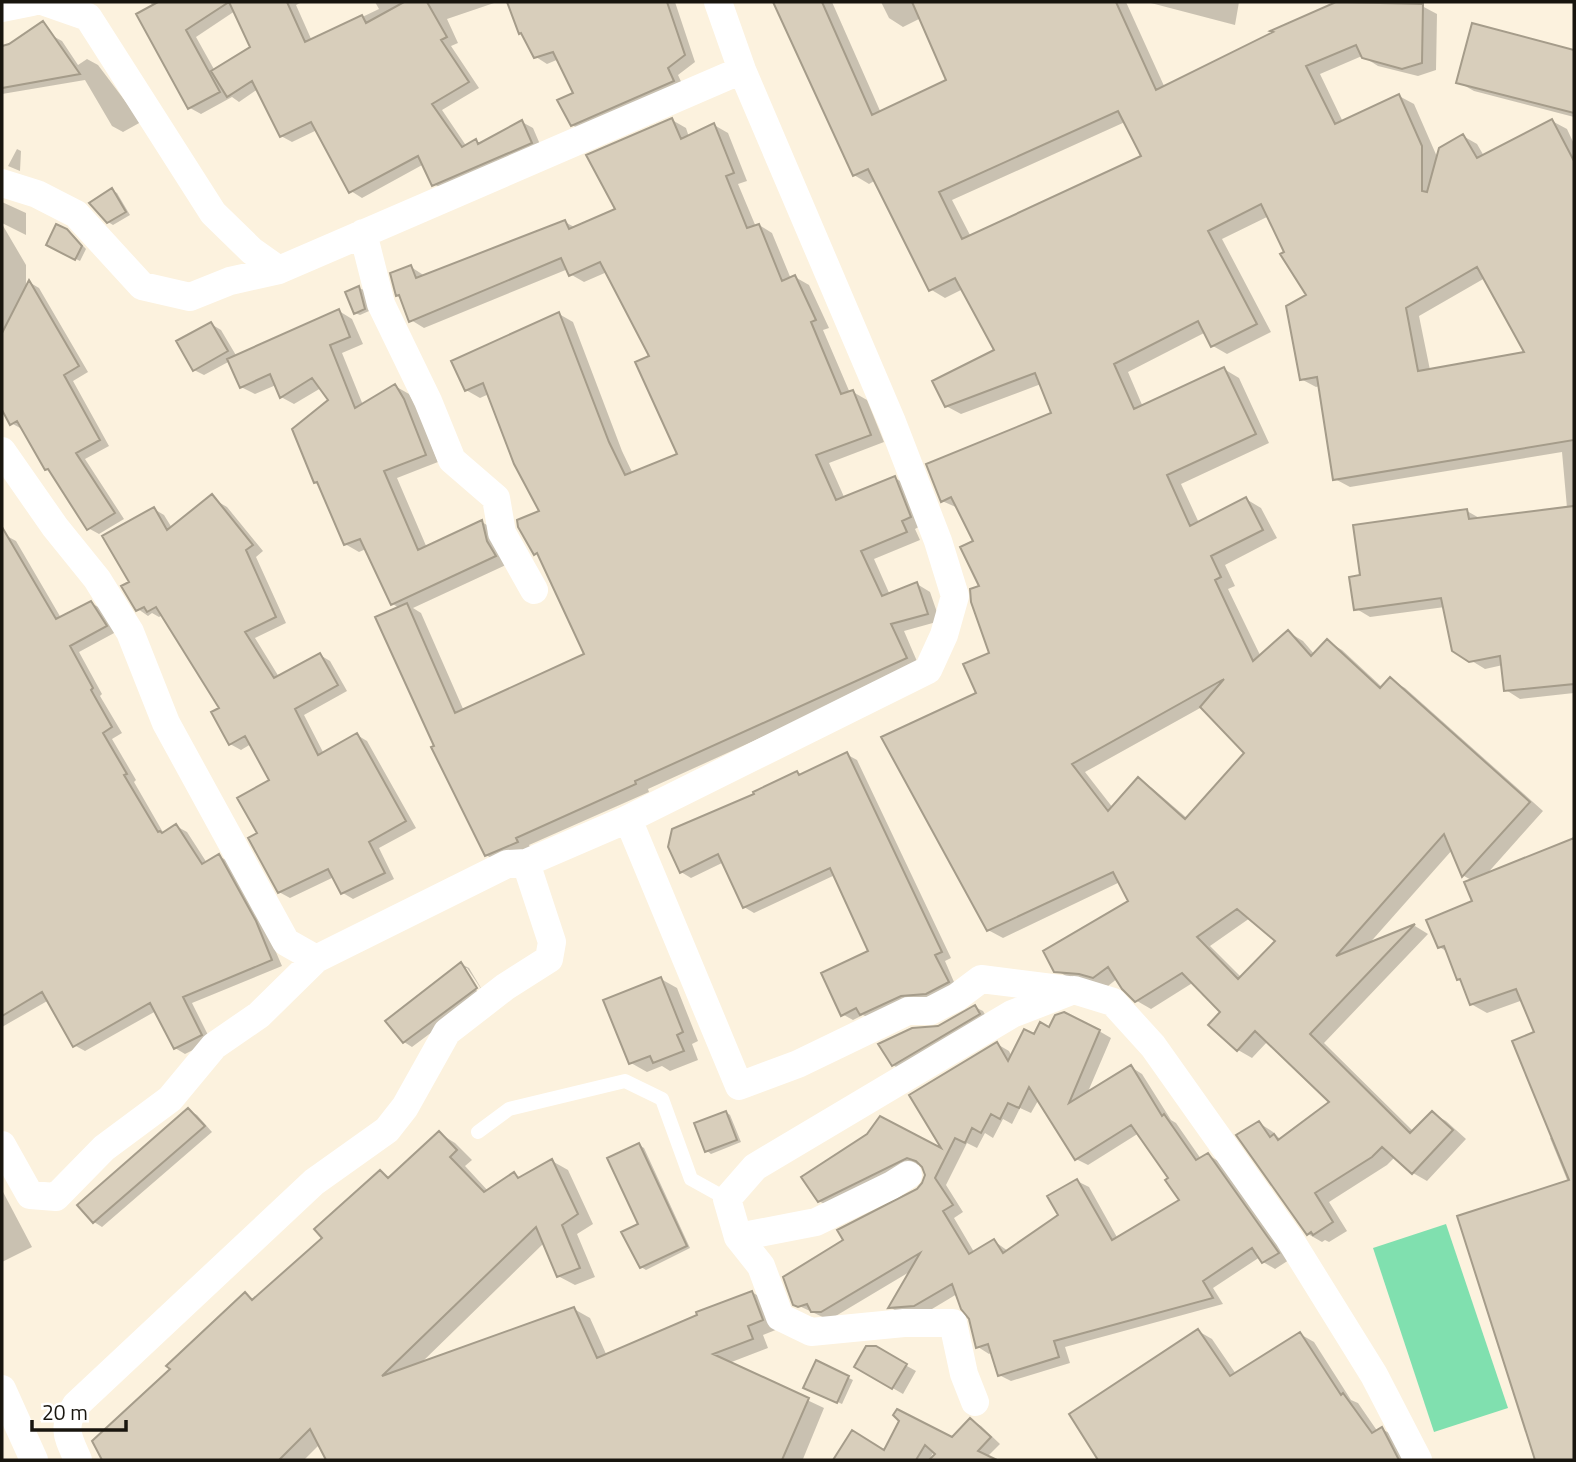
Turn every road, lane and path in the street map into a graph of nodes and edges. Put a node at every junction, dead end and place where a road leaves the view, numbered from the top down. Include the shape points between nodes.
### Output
1 (32, 2) edge
2 (45, 2) edge
3 (718, 2) edge
4 (2, 8) edge
5 (742, 70) junction
6 (2, 183) edge
7 (363, 233) junction
8 (279, 270) junction
9 (2, 451) edge
10 (534, 590) dead end
11 (628, 819) junction
12 (526, 863) junction
13 (316, 959) junction
14 (1074, 990) junction
15 (478, 1132) dead end
16 (2, 1145) edge
17 (908, 1175) dead end
18 (727, 1199) junction
19 (738, 1237) junction
20 (2, 1389) edge
21 (975, 1402) dead end
22 (34, 1460) edge
23 (78, 1460) edge
24 (1418, 1460) edge

1 - 4 street
2 - 8 street via 88,17 213,214
3 - 5 street
5 - 7 street
5 - 11 street via 892,422 955,596 928,670
6 - 8 street via 76,214 142,286 190,297 230,281
7 - 8 street
7 - 10 street via 381,304 452,460 496,498 502,533
9 - 13 street via 97,579 130,632 166,723 286,942
11 - 12 street
11 - 14 street via 739,1086 798,1064 908,1011 930,1011 981,979
12 - 13 street via 507,864
12 - 23 street via 552,942 549,959 447,1032 387,1130 314,1182 76,1405 67,1419 67,1434
13 - 16 street via 259,1015 214,1046 170,1099 104,1148 56,1197 30,1195
14 - 18 street via 1012,1014 755,1167
14 - 24 street via 1113,1002 1153,1046 1289,1238 1374,1375
15 - 18 lane via 509,1109 625,1081 662,1099 691,1179
17 - 19 street via 816,1222
18 - 19 street
19 - 21 street via 761,1266 780,1317 811,1332 953,1323
20 - 22 street

